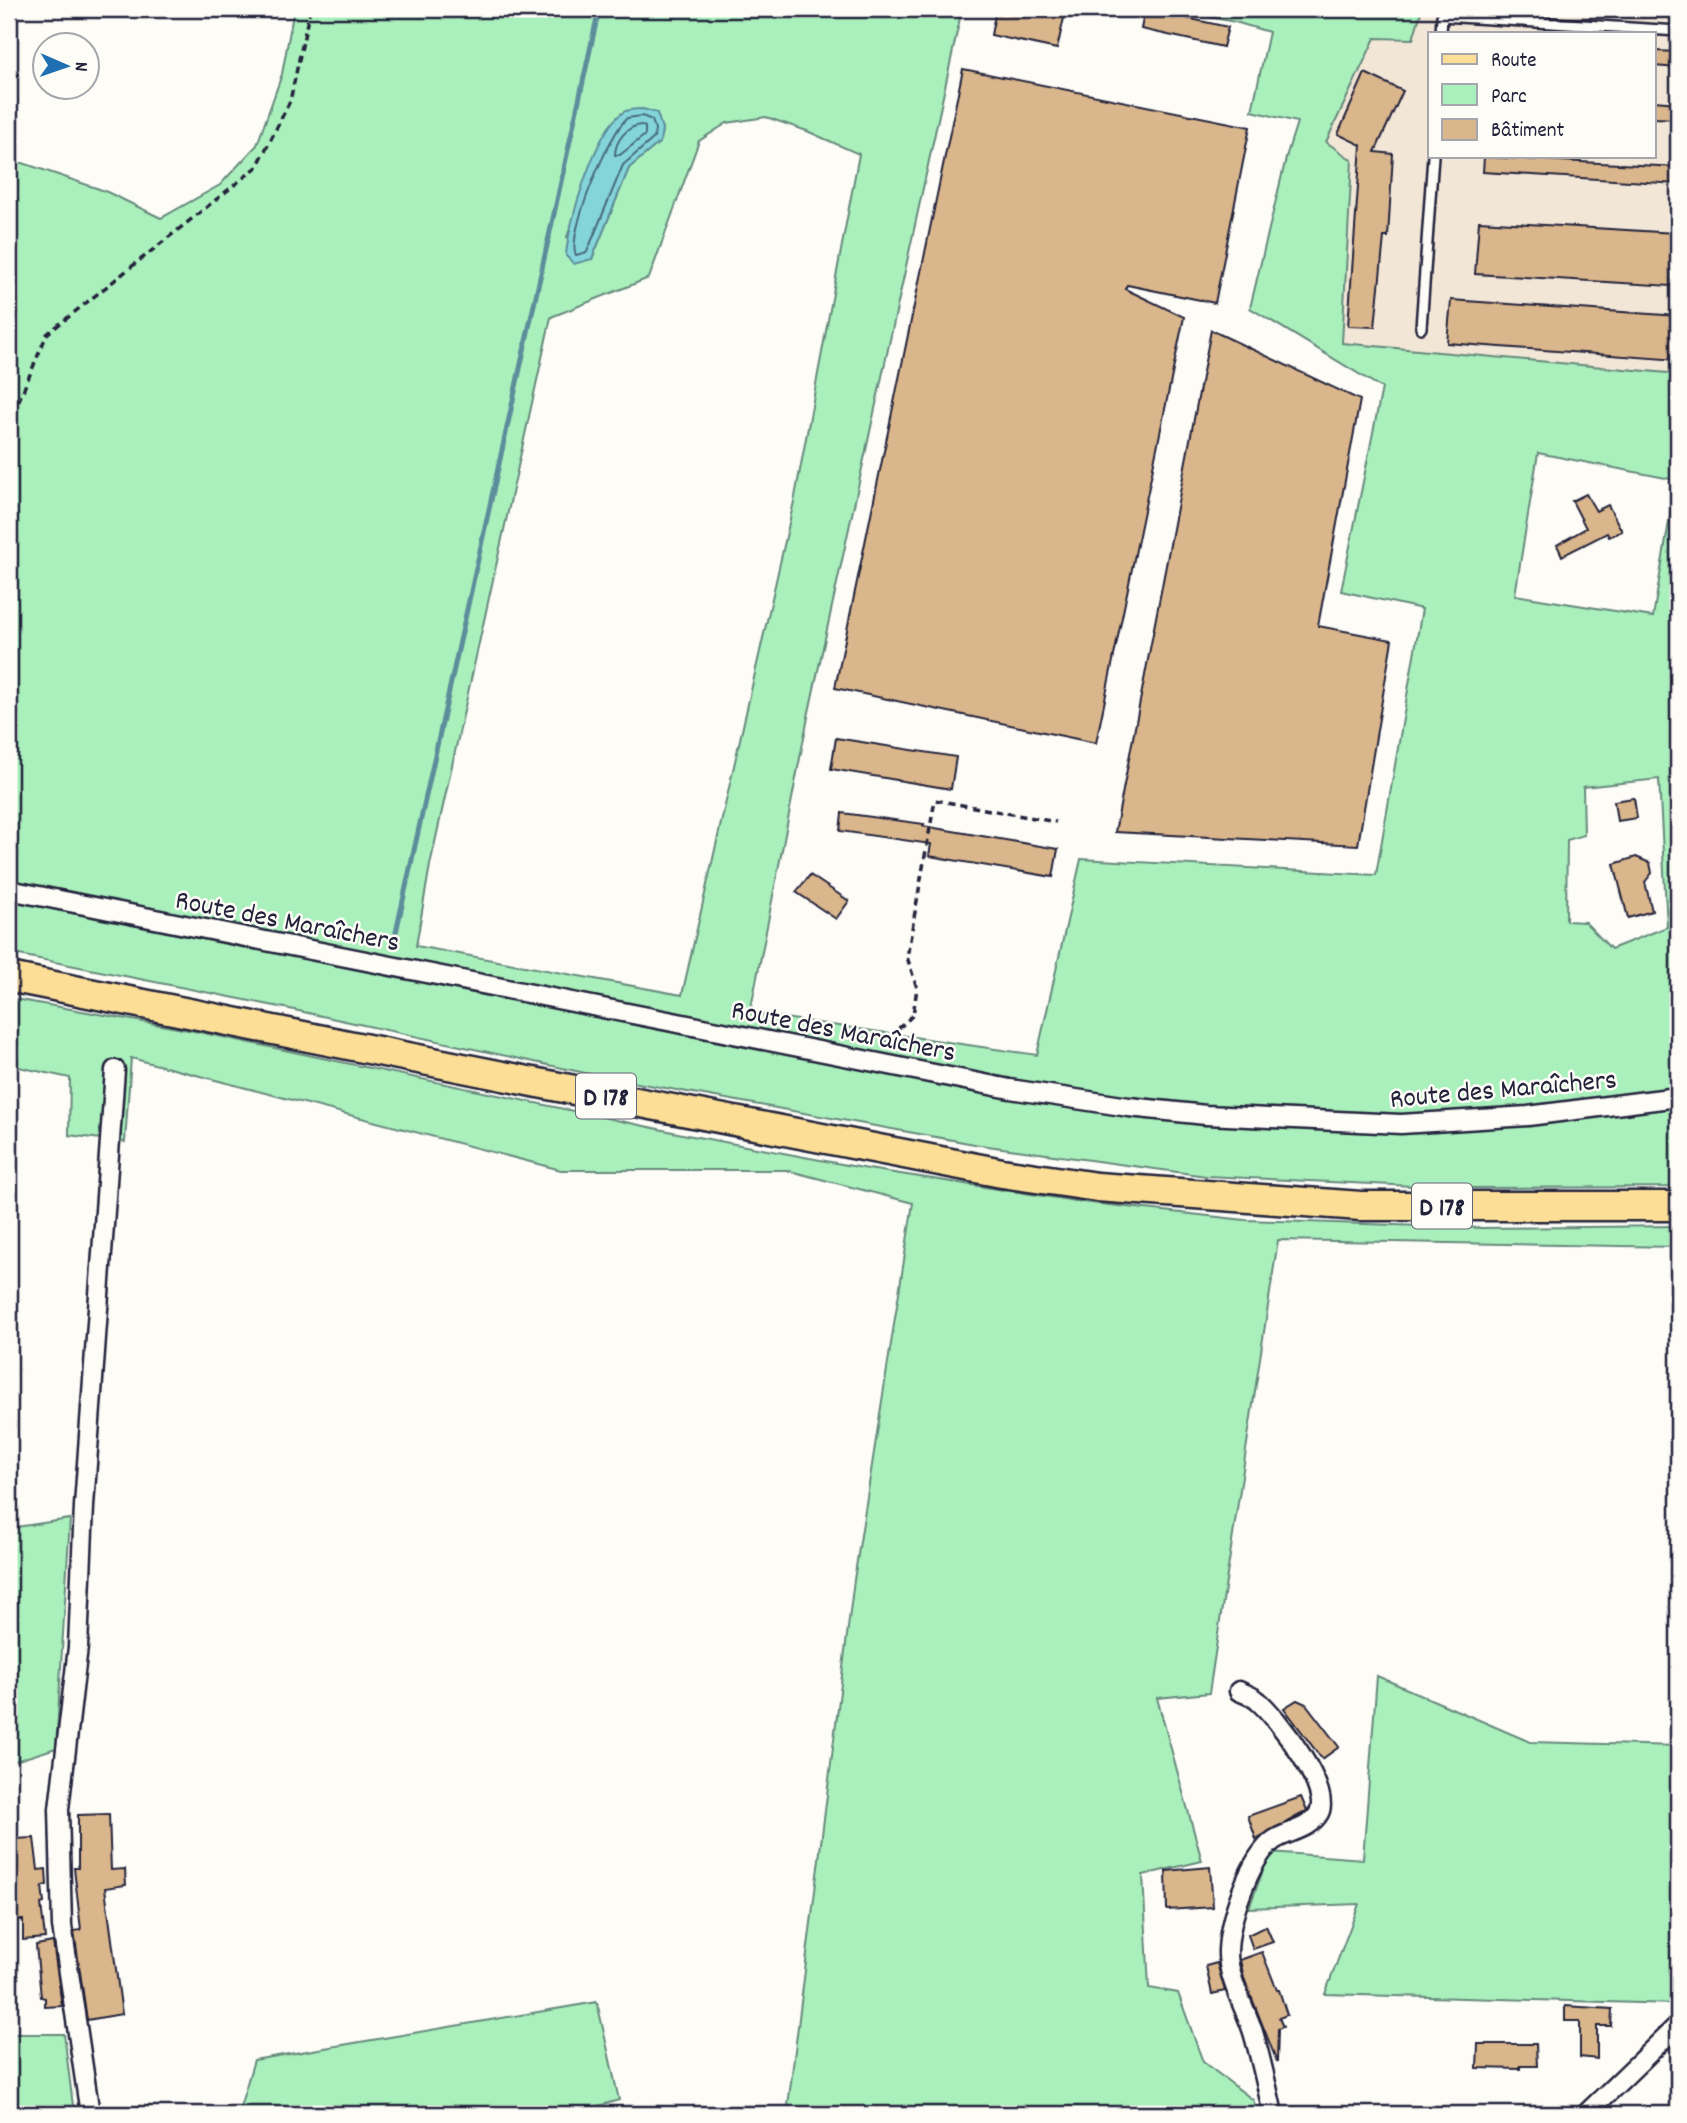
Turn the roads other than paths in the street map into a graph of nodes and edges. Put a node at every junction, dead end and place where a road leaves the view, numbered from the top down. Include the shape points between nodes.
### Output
1 (1678, 31) edge
2 (1441, 32) edge
3 (1433, 158) edge
4 (1421, 328) dead end
5 (9, 890) edge
6 (9, 977) edge
7 (114, 1070) dead end
8 (1678, 1097) edge
9 (1678, 1206) edge
10 (1240, 1691) dead end
11 (1678, 2025) edge
12 (90, 2114) edge
13 (1273, 2114) edge
14 (1586, 2114) edge

1 - 2 lane via 1442,16
3 - 4 lane
5 - 8 street, Route des Maraîchers via 1010,1089 1129,1107 1401,1124 1528,1116
6 - 9 main road, D 178 via 1002,1173 1097,1186 1361,1206
7 - 12 street via 78,1647 59,1809 62,1926
10 - 13 street via 1258,1700 1286,1734 1321,1794 1320,1811 1310,1824 1274,1840 1252,1868 1228,1952
11 - 14 street

